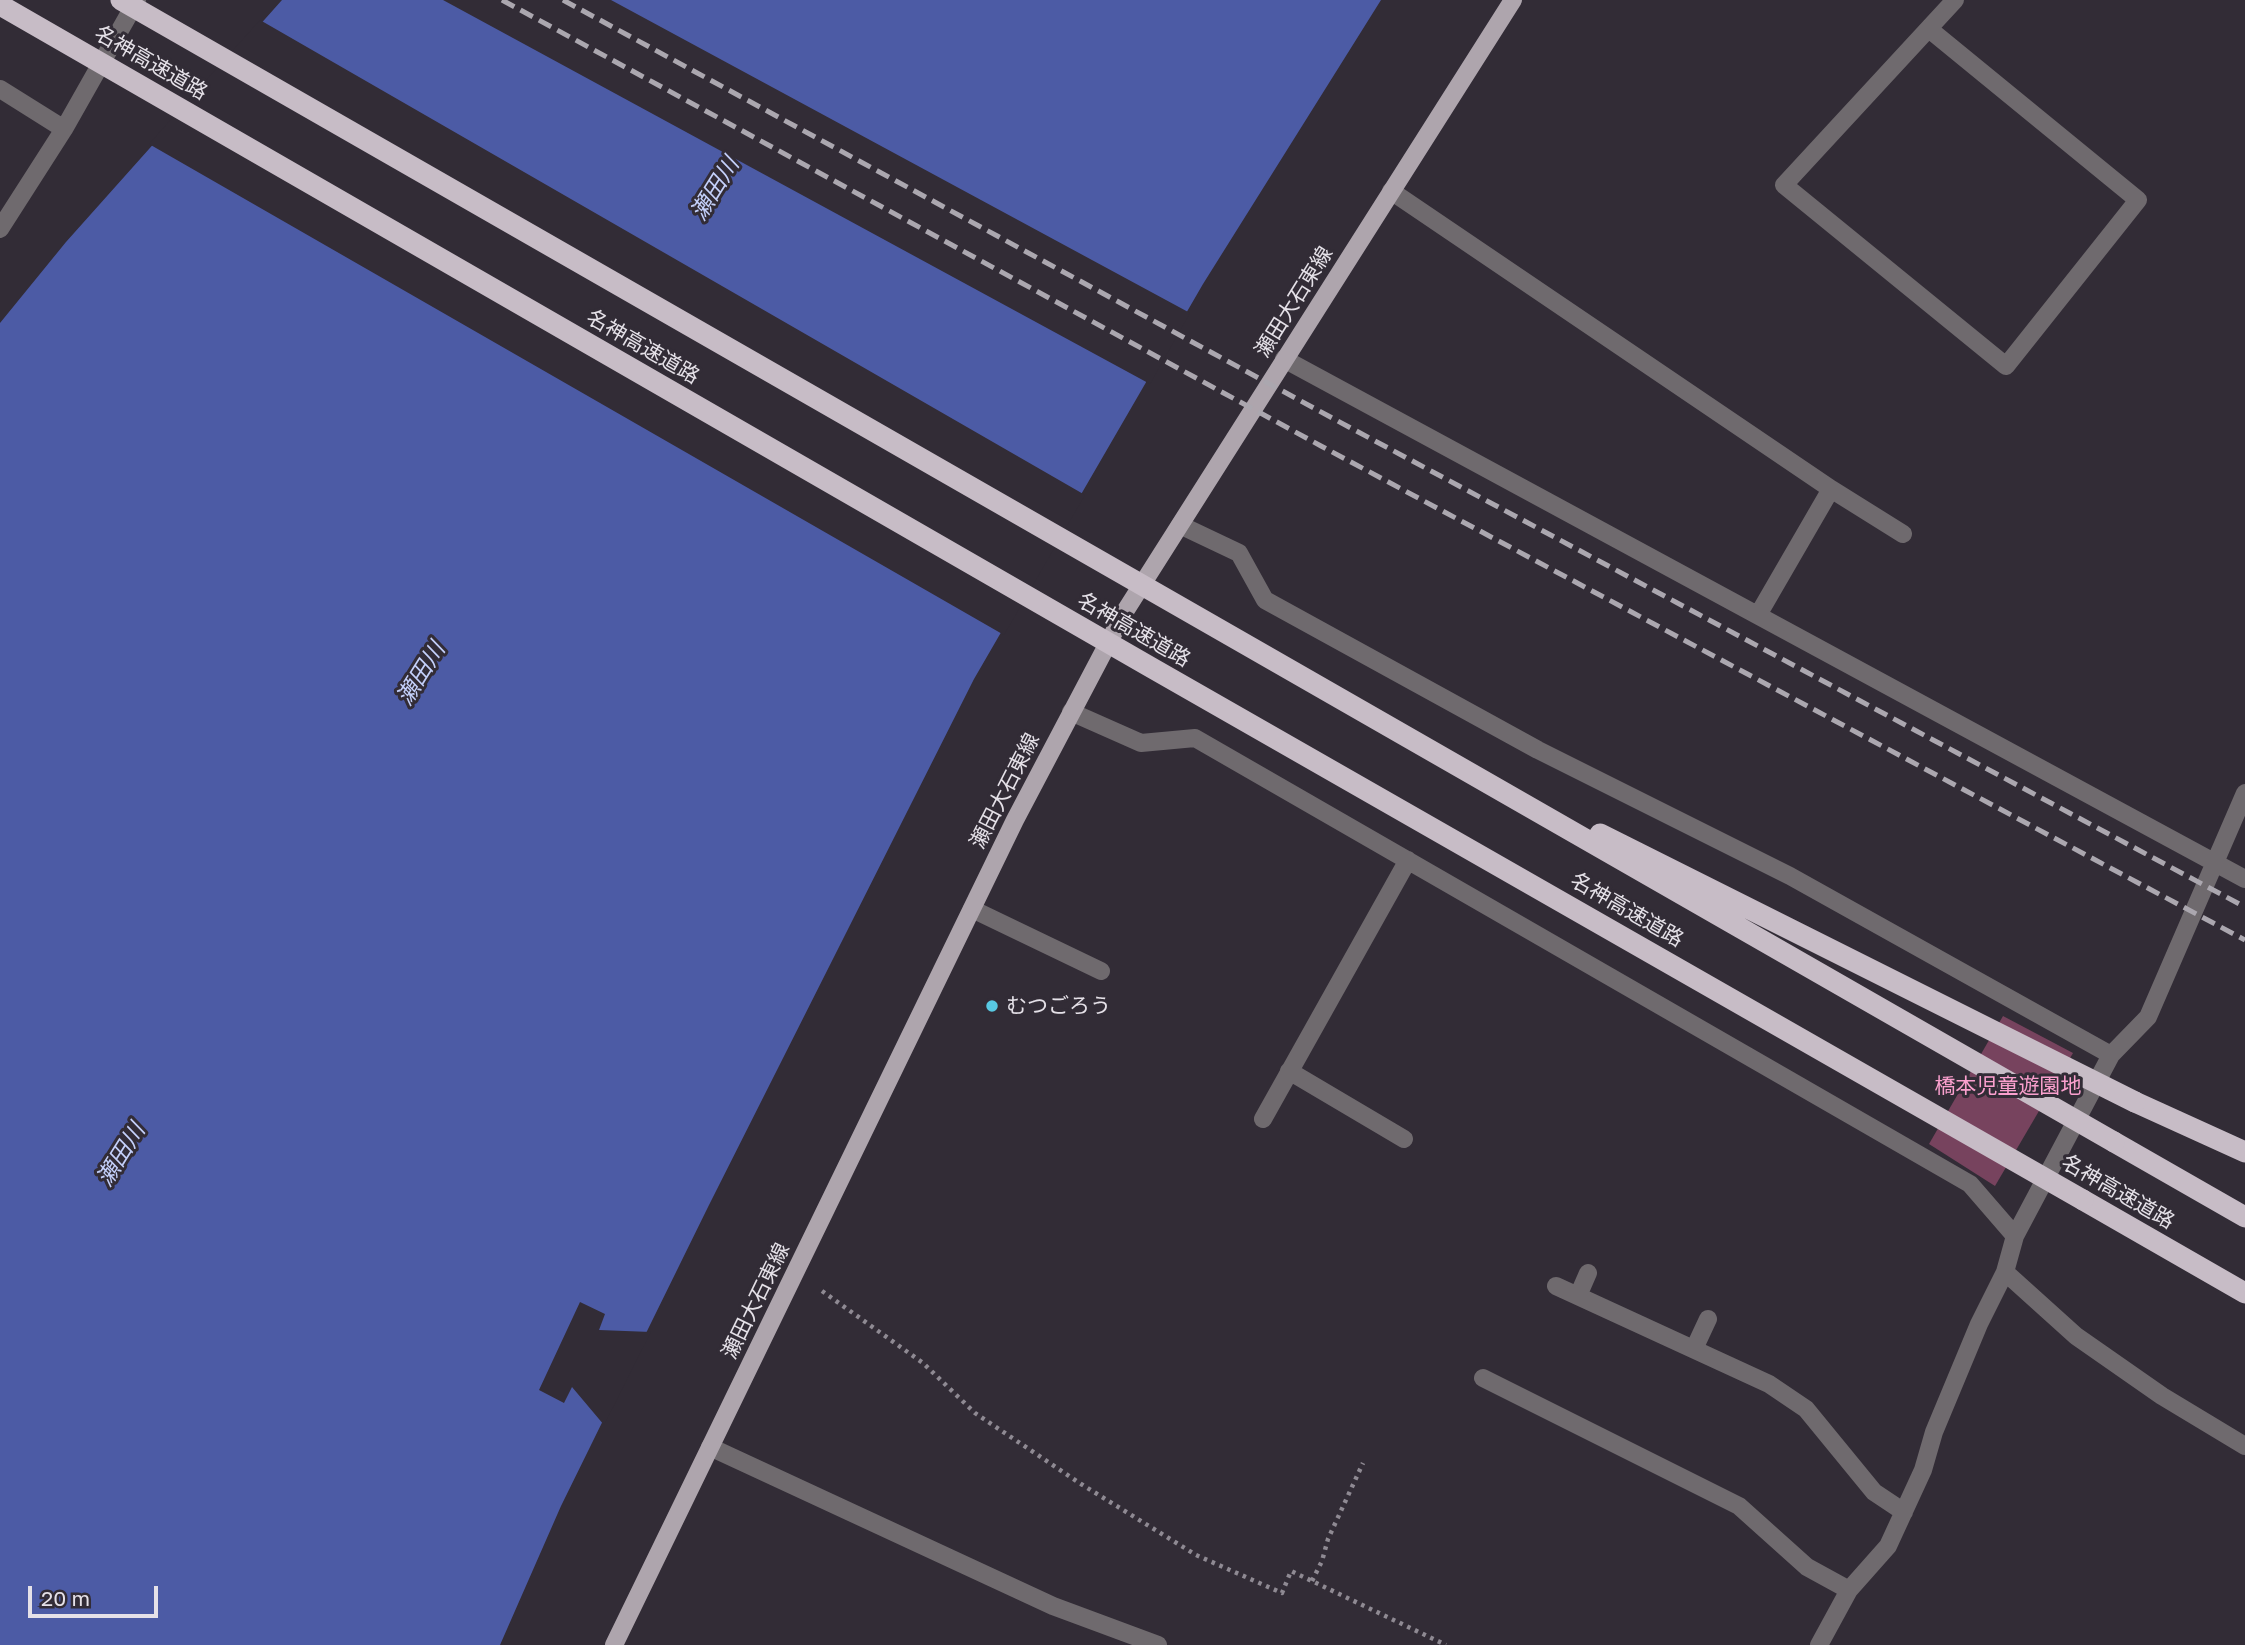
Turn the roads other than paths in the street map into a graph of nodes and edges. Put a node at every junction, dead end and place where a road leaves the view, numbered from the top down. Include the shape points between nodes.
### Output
1 (121, 0) edge
2 (137, 0) edge
3 (1513, 0) edge
4 (1955, 0) edge
5 (0, 5) edge
6 (1929, 29) junction
7 (0, 89) edge
8 (64, 129) junction
9 (1391, 191) junction
10 (0, 229) edge
11 (1284, 359) junction
12 (1831, 489) junction
13 (1180, 525) junction
14 (1903, 534) dead end
15 (1758, 615) junction
16 (1070, 712) junction
17 (1376, 721) junction
18 (2245, 793) edge
19 (1408, 860) junction
20 (2215, 863) junction
21 (2245, 878) edge
22 (972, 909) junction
23 (1101, 971) dead end
24 (2111, 1055) junction
25 (1289, 1071) junction
26 (1263, 1119) dead end
27 (1404, 1139) dead end
28 (2245, 1152) edge
29 (2245, 1217) edge
30 (2015, 1236) junction
31 (2004, 1272) junction
32 (1588, 1273) dead end
33 (1556, 1286) dead end
34 (2245, 1293) edge
35 (1578, 1296) junction
36 (1708, 1319) dead end
37 (1694, 1349) junction
38 (1483, 1378) dead end
39 (2245, 1446) edge
40 (710, 1447) junction
41 (1904, 1512) junction
42 (1849, 1590) junction
43 (614, 1645) edge
44 (1158, 1645) edge
45 (1819, 1645) edge

1 - 17 highway, 名神高速道路, bridge
2 - 8 street
3 - 9 main road, 瀬田大石東線
4 - 6 street
5 - 34 highway, 名神高速道路, bridge
6 - 6 street via 1784,185 2007,366 2138,200
7 - 8 street
8 - 10 street
9 - 11 main road, 瀬田大石東線
9 - 12 street
11 - 13 main road, 瀬田大石東線
11 - 15 street
12 - 14 street
12 - 15 street
13 - 16 main road, 瀬田大石東線 via 1124,613
13 - 24 street via 1240,553 1265,600 1538,750 1790,876
15 - 20 street
16 - 19 street via 1141,743 1195,738
16 - 22 main road, 瀬田大石東線
17 - 28 highway, bridge via 2135,1102
17 - 29 highway, 名神高速道路, bridge
18 - 20 street
19 - 25 street
19 - 30 street via 1970,1184
20 - 21 street
20 - 24 street via 2148,1017
22 - 23 street
22 - 40 main road, 瀬田大石東線
24 - 30 street
25 - 26 street
25 - 27 street
30 - 31 street
31 - 39 street via 2076,1336
31 - 41 street
32 - 35 street
33 - 35 street
35 - 37 street
36 - 37 street
37 - 41 street via 1769,1384 1805,1409 1874,1492
38 - 42 street via 1739,1506 1807,1567
40 - 43 main road, 瀬田大石東線
40 - 44 street via 1053,1606
41 - 42 street via 1888,1546
42 - 45 street

